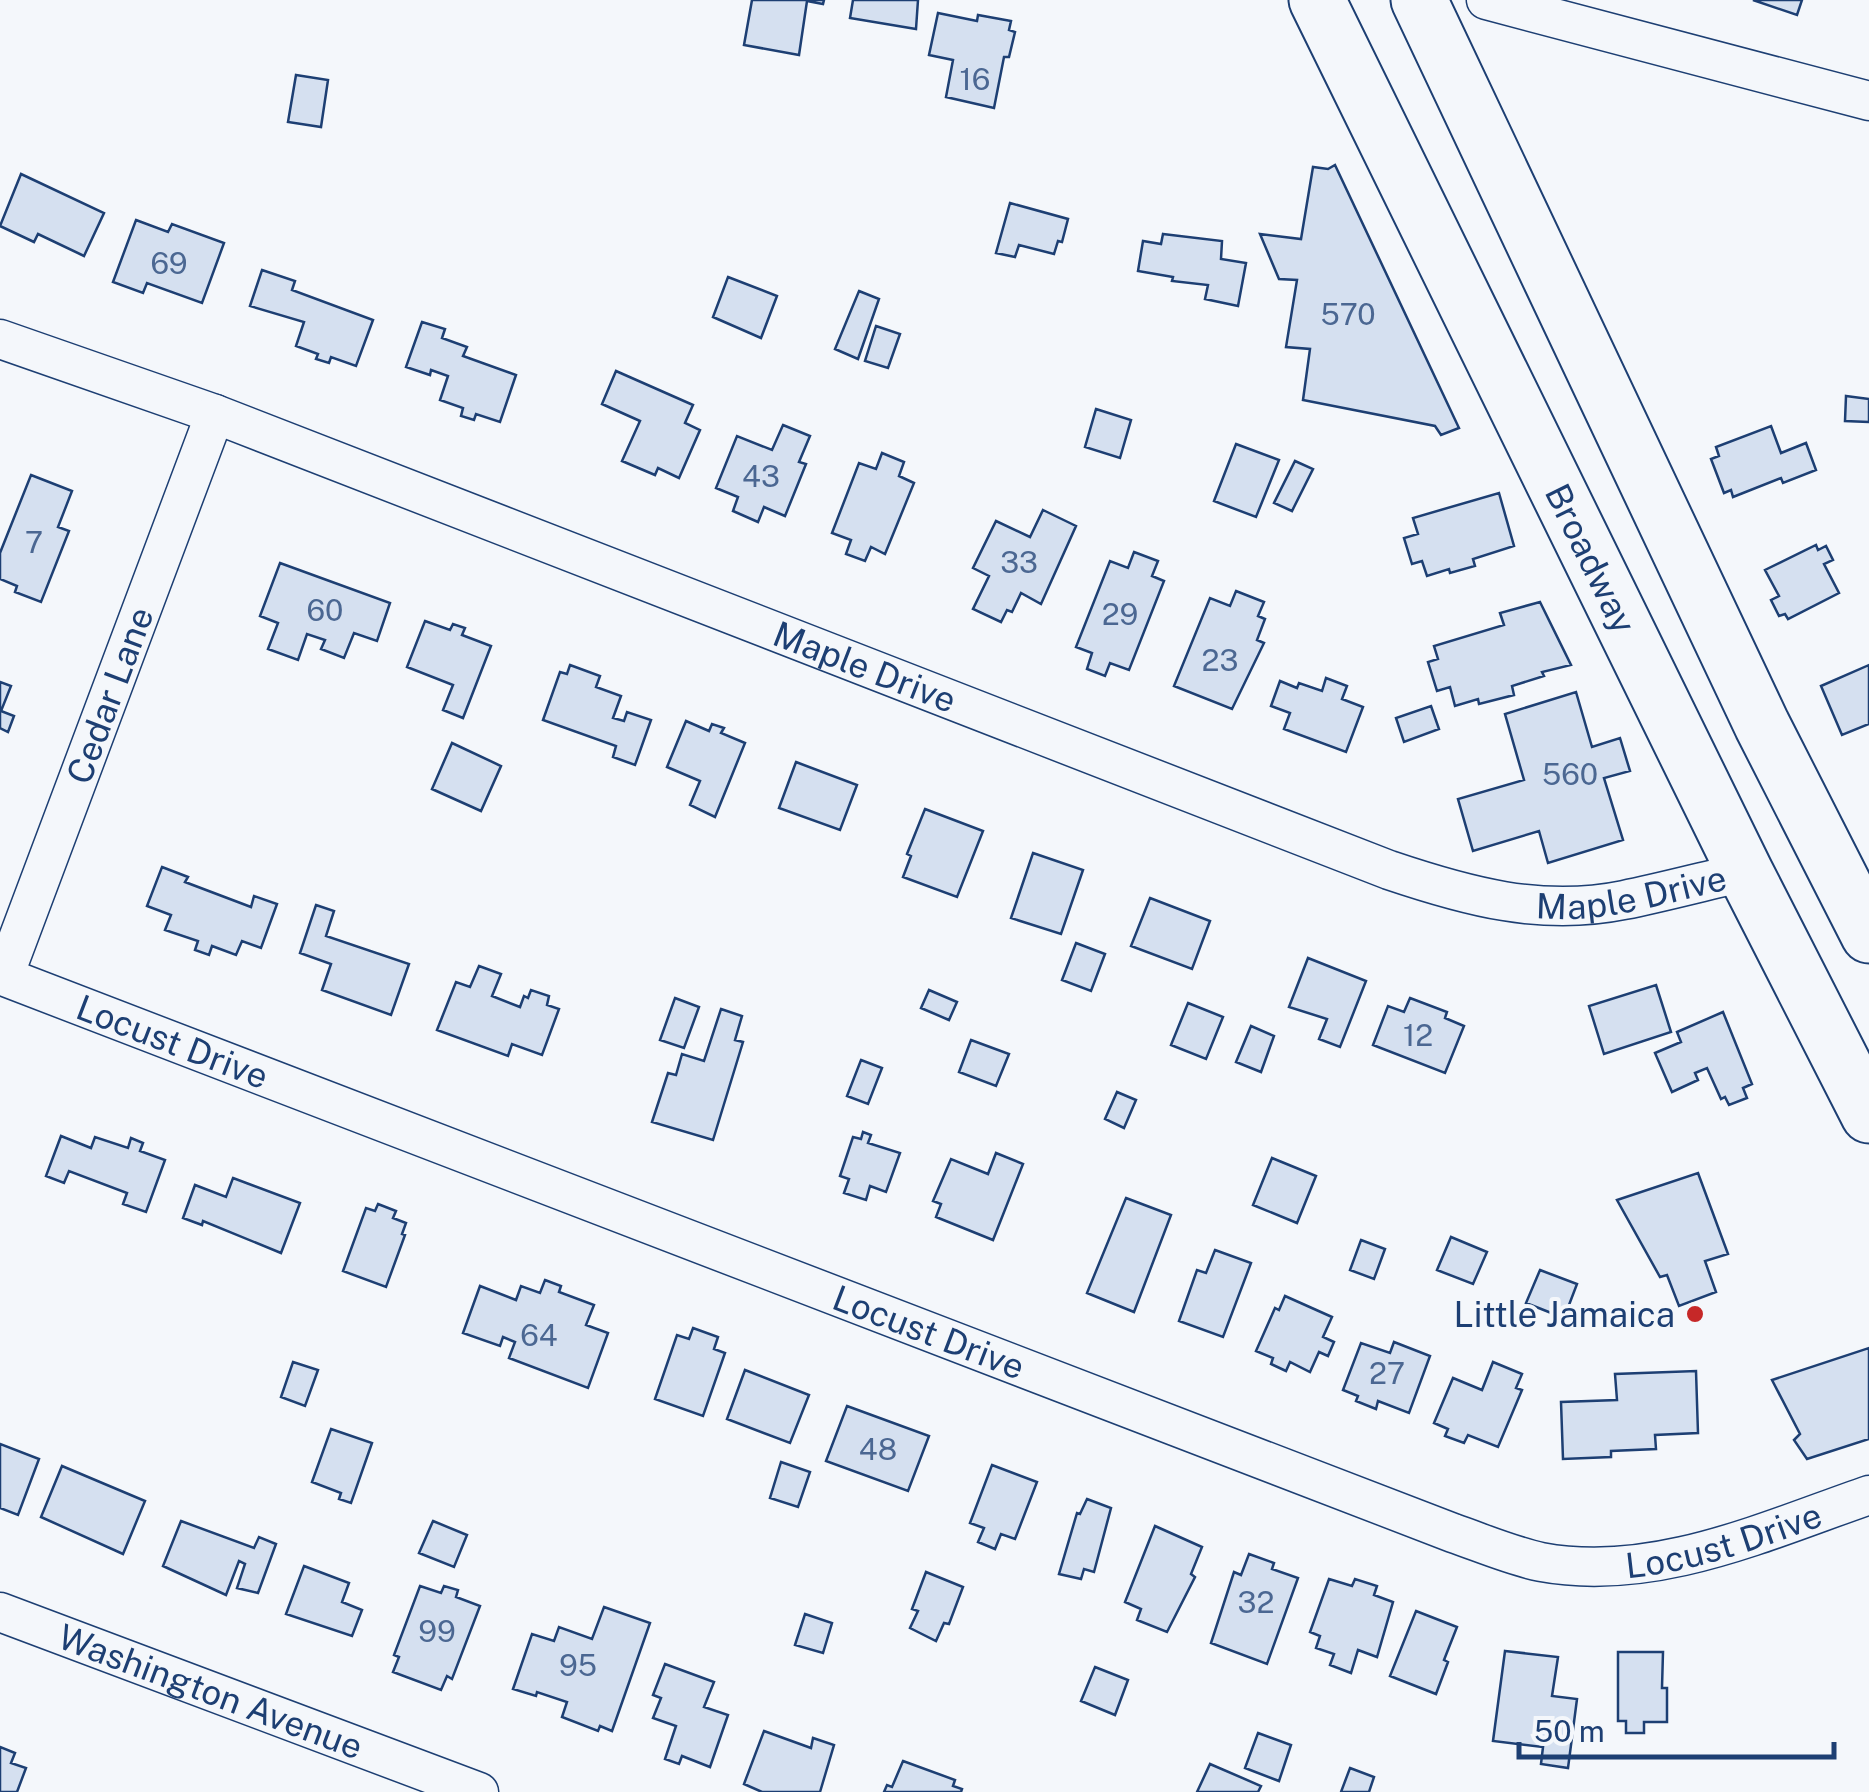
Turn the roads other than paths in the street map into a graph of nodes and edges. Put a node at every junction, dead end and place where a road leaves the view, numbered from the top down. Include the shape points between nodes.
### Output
1 (1317, 0) edge
2 (1419, 0) edge
3 (1486, 0) edge
4 (1869, 101) edge
5 (0, 339) edge
6 (214, 414) junction
7 (1744, 872) junction
8 (1869, 936) edge
9 (2, 975) edge
10 (1869, 1115) edge
11 (1869, 1496) edge
12 (0, 1612) edge
13 (479, 1792) edge

1 - 7 main road, Broadway
2 - 8 main road
3 - 4 street
5 - 6 street, Maple Drive
6 - 7 street, Maple Drive via 1465,895 1534,906 1620,901
6 - 9 street, Cedar Lane
7 - 10 main road, Broadway
9 - 11 street, Locust Drive via 1541,1562 1630,1567 1718,1547
12 - 13 street, Washington Avenue

